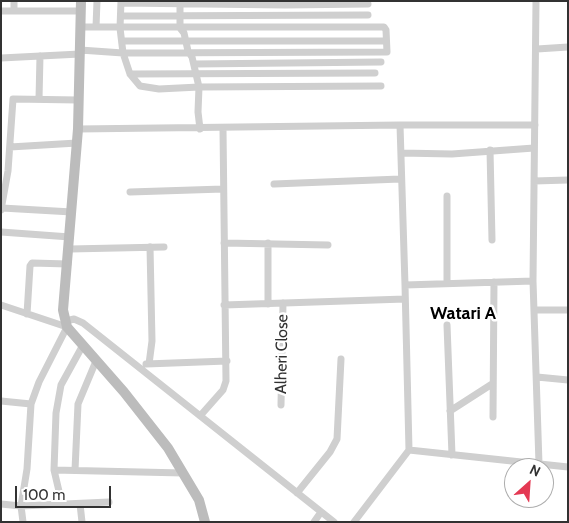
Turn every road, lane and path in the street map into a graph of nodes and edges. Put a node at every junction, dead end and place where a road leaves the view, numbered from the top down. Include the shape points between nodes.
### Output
1 (14, 1) edge
2 (97, 1) edge
3 (536, 1) edge
4 (121, 2) edge
5 (368, 2) edge
6 (180, 3) edge
7 (285, 3) edge
8 (330, 3) edge
9 (81, 6) edge
10 (1, 11) edge
11 (14, 11) junction
12 (368, 15) junction
13 (121, 16) junction
14 (330, 16) junction
15 (180, 17) junction
16 (285, 17) junction
17 (81, 27) junction
18 (96, 27) junction
19 (120, 28) junction
20 (180, 28) junction
21 (285, 28) junction
22 (368, 28) junction
23 (122, 41) junction
24 (185, 41) junction
25 (386, 42) junction
26 (568, 48) edge
27 (537, 49) junction
28 (80, 52) junction
29 (188, 52) junction
30 (265, 52) junction
31 (123, 53) junction
32 (331, 53) junction
33 (40, 56) junction
34 (1, 58) edge
35 (332, 62) junction
36 (381, 62) dead end
37 (265, 63) junction
38 (194, 64) junction
39 (332, 73) junction
40 (376, 73) dead end
41 (130, 74) junction
42 (196, 74) junction
43 (266, 75) junction
44 (332, 86) junction
45 (381, 86) dead end
46 (199, 87) junction
47 (266, 87) junction
48 (39, 99) junction
49 (78, 100) junction
50 (400, 125) junction
51 (535, 125) junction
52 (200, 129) junction
53 (223, 129) junction
54 (78, 130) junction
55 (1, 140) edge
56 (10, 143) junction
57 (77, 143) junction
58 (534, 148) junction
59 (490, 150) junction
60 (401, 153) junction
61 (5, 171) edge
62 (400, 179) junction
63 (568, 180) edge
64 (534, 181) junction
65 (274, 184) dead end
66 (223, 189) junction
67 (130, 192) dead end
68 (447, 196) dead end
69 (3, 197) edge
70 (1, 209) edge
71 (72, 212) junction
72 (1, 232) edge
73 (70, 237) junction
74 (492, 240) dead end
75 (224, 243) junction
76 (268, 244) junction
77 (328, 244) dead end
78 (150, 247) junction
79 (164, 247) dead end
80 (70, 249) junction
81 (68, 264) junction
82 (534, 281) junction
83 (494, 282) junction
84 (447, 283) junction
85 (405, 285) junction
86 (405, 299) junction
87 (283, 303) junction
88 (268, 304) junction
89 (1, 305) edge
90 (224, 305) junction
91 (535, 310) junction
92 (568, 310) edge
93 (27, 314) junction
94 (66, 324) junction
95 (447, 325) dead end
96 (83, 346) junction
97 (341, 359) dead end
98 (96, 361) junction
99 (227, 361) junction
100 (136, 364) junction
101 (150, 364) junction
102 (536, 377) junction
103 (568, 380) edge
104 (492, 384) junction
105 (1, 401) edge
106 (31, 404) junction
107 (281, 405) dead end
108 (450, 411) junction
109 (200, 416) junction
110 (493, 417) dead end
111 (409, 450) junction
112 (452, 455) junction
113 (539, 458) edge
114 (504, 460) edge
115 (554, 466) edge
116 (568, 467) edge
117 (54, 470) junction
118 (75, 470) junction
119 (183, 473) junction
120 (297, 493) junction
121 (109, 502) dead end
122 (1, 504) edge
123 (62, 504) junction
124 (80, 504) junction
125 (21, 506) junction
126 (321, 512) junction
127 (22, 522) edge
128 (82, 522) edge
129 (205, 522) edge
130 (314, 522) edge
131 (334, 522) edge
132 (354, 522) edge

1 - 11 street
2 - 18 street
3 - 27 street
4 - 6 street
4 - 13 street
5 - 8 street
5 - 12 street
6 - 7 street
6 - 15 street
7 - 8 street
7 - 16 street
8 - 14 street
9 - 11 street
9 - 17 street
10 - 11 street
12 - 14 street
12 - 22 street
13 - 15 street
13 - 19 street
14 - 16 street
15 - 16 street
15 - 20 street
16 - 21 street
17 - 18 street
17 - 28 street
18 - 19 street
19 - 20 street
19 - 23 street
20 - 21 street
20 - 24 street
21 - 22 street
22 - 25 street via 386,28
23 - 24 street
23 - 31 street
24 - 25 street
24 - 29 street
25 - 32 street via 385,53
26 - 27 street
27 - 51 street
28 - 31 street
28 - 33 street
28 - 49 street
29 - 30 street
29 - 31 street
29 - 38 street
30 - 32 street
30 - 37 street
31 - 41 street
32 - 35 street
33 - 34 street
33 - 48 street
35 - 36 street
35 - 37 street
35 - 39 street
37 - 38 street
37 - 43 street
38 - 42 street
39 - 40 street
39 - 43 street
39 - 44 street
41 - 42 street
41 - 46 street via 140,86 159,89
42 - 43 street
42 - 46 street
43 - 47 street
44 - 45 street
44 - 47 street
46 - 47 street
46 - 52 street
48 - 49 street
48 - 56 street via 13,99
49 - 54 street
50 - 51 street
50 - 53 street
50 - 60 street
51 - 58 street
52 - 53 street
52 - 54 street
53 - 66 street
54 - 57 street
55 - 56 street
56 - 57 street
56 - 61 street
57 - 71 street
58 - 59 street
58 - 64 street
59 - 60 street via 452,154
59 - 74 street
60 - 62 street
61 - 69 street
62 - 65 street
62 - 85 street
63 - 64 street
64 - 82 street
66 - 67 street
66 - 75 street
68 - 84 street
69 - 70 street
70 - 71 street
71 - 73 street
72 - 73 street
73 - 80 street
75 - 76 street
75 - 90 street
76 - 77 street
76 - 88 street
78 - 79 street
78 - 80 street
78 - 101 street
80 - 81 street
81 - 93 street via 32,263
81 - 94 street via 63,310
82 - 83 street
82 - 91 street
83 - 84 street
83 - 104 street
84 - 85 street
85 - 86 street
86 - 87 street
86 - 111 street
87 - 88 street
87 - 107 street, Alheri Close
88 - 90 street
89 - 93 street
90 - 99 street
91 - 92 street
91 - 102 street
93 - 94 street
94 - 96 street
94 - 100 street via 74,319 83,323
94 - 106 street
95 - 108 street
96 - 98 street
96 - 117 street via 61,385 56,414
97 - 120 street via 337,439
98 - 118 street via 78,404
98 - 119 street via 168,448
99 - 101 street
99 - 109 street via 223,390
100 - 101 street
100 - 109 street
102 - 103 street
102 - 113 street
104 - 108 street
104 - 110 street
105 - 106 street
106 - 125 street
108 - 112 street
109 - 120 street
111 - 112 street
111 - 132 street
112 - 114 street
115 - 116 street
117 - 118 street
117 - 123 street
118 - 119 street
119 - 129 street via 199,500
120 - 126 street
121 - 124 street
122 - 125 street
123 - 124 street
123 - 125 street
124 - 128 street
125 - 127 street
126 - 130 street
126 - 131 street

